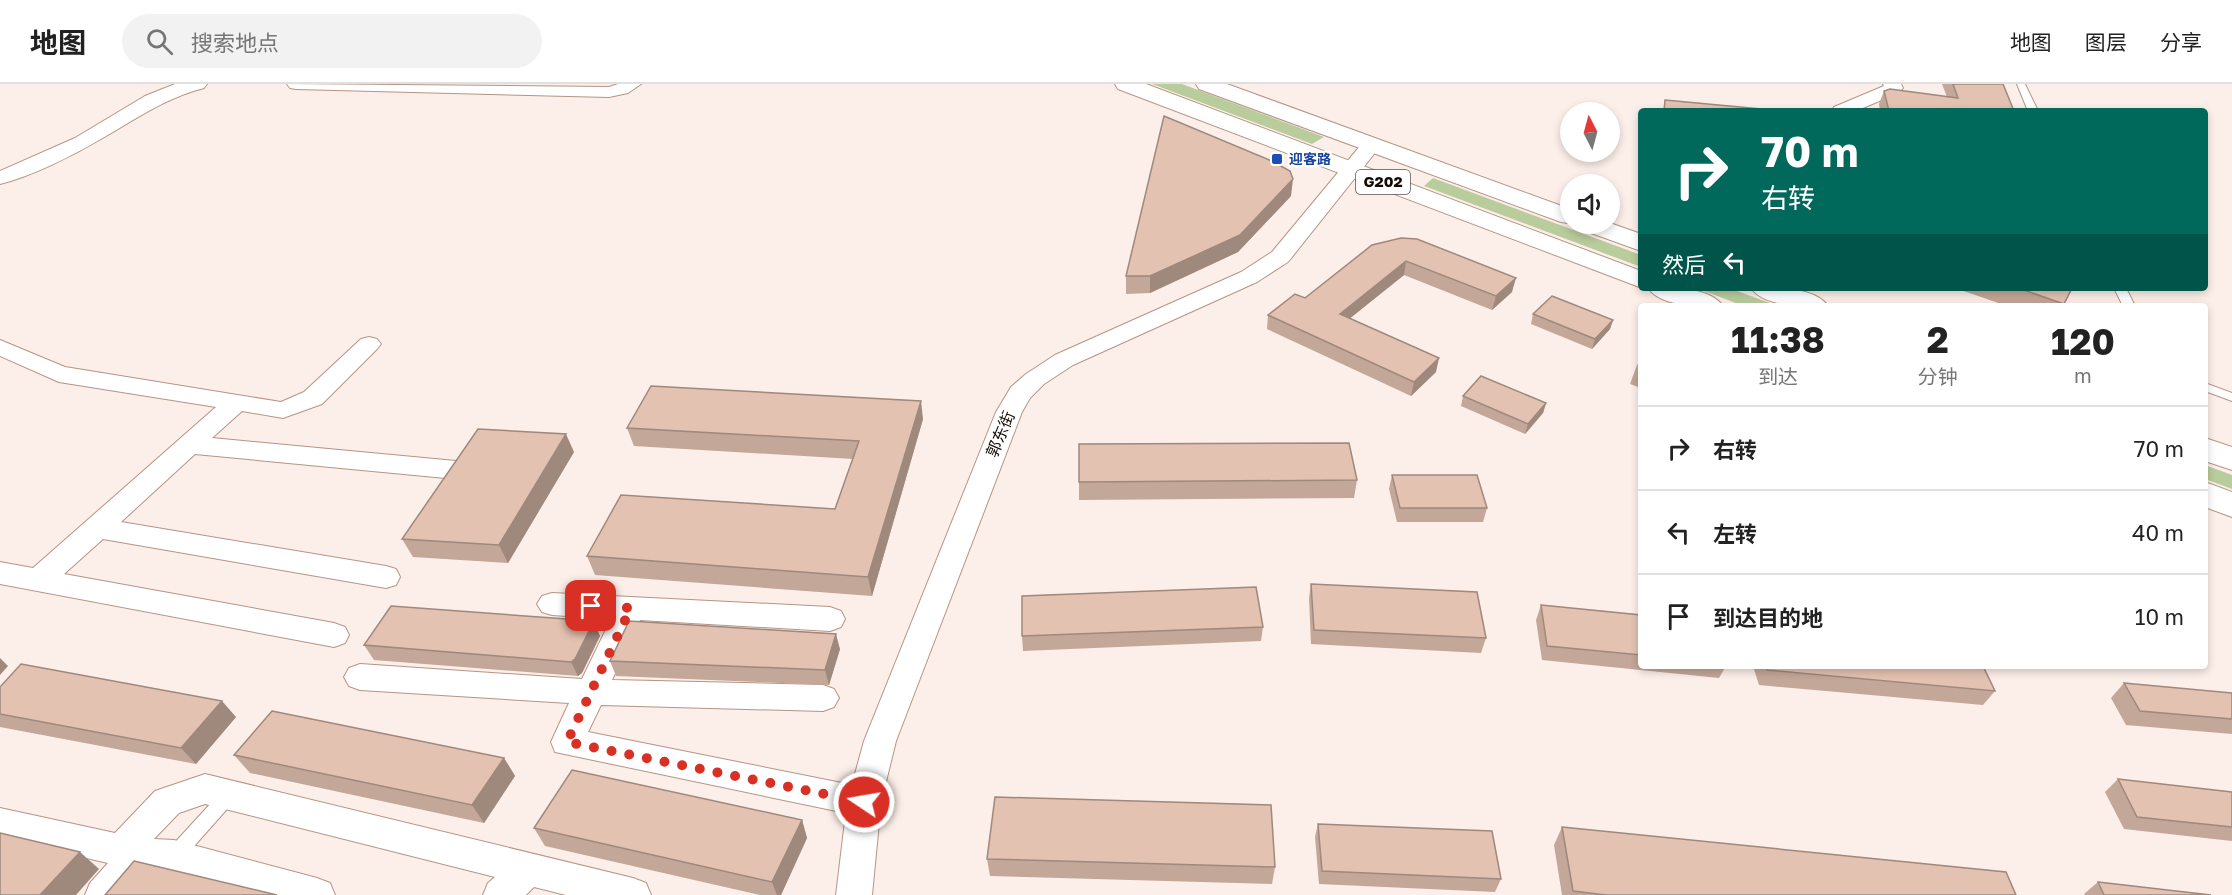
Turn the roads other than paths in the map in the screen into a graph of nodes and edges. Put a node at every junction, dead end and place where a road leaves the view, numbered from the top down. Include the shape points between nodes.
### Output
1 (198, 84) edge
2 (296, 84) edge
3 (632, 84) edge
4 (1126, 84) edge
5 (1207, 84) edge
6 (1892, 84) edge
7 (2021, 84) edge
8 (1848, 108) edge
9 (2032, 108) edge
10 (1372, 144) junction
11 (1351, 170) junction
12 (0, 178) edge
13 (1560, 213) edge
14 (1616, 234) edge
15 (1638, 242) edge
16 (1638, 279) edge
17 (1670, 291) edge
18 (1773, 291) edge
19 (1701, 303) edge
20 (1806, 303) edge
21 (369, 344) dead end
22 (0, 347) edge
23 (2208, 388) edge
24 (2232, 397) edge
25 (237, 402) junction
26 (189, 445) junction
27 (2208, 450) edge
28 (2232, 459) edge
29 (456, 470) edge
30 (2208, 496) edge
31 (2232, 505) edge
32 (97, 528) junction
33 (0, 573) edge
34 (386, 578) dead end
35 (38, 581) junction
36 (552, 604) dead end
37 (631, 608) junction
38 (830, 619) dead end
39 (334, 635) dead end
40 (360, 677) dead end
41 (591, 693) junction
42 (823, 698) dead end
43 (229, 795) junction
44 (864, 802) junction
45 (0, 823) edge
46 (130, 852) junction
47 (174, 856) junction
48 (528, 869) junction
49 (103, 895) edge
50 (317, 895) edge
51 (501, 895) edge
52 (633, 895) edge
53 (854, 895) edge

1 - 12 street via 157,96 83,141
2 - 3 street via 609,92
4 - 11 highway, G202
5 - 10 highway, G202
6 - 8 street via 1894,88
7 - 9 lane
10 - 11 street, 郭东街
10 - 13 highway, G202
11 - 16 highway, G202
11 - 44 street, 郭东街 via 1280,257 1250,278 1064,360 1020,393 1008,412 899,689
14 - 15 highway
17 - 19 highway
18 - 20 highway
21 - 25 street via 313,398 283,410
22 - 25 street via 59,374
23 - 24 lane
25 - 26 street
26 - 29 street
26 - 32 street
27 - 28 highway
30 - 31 highway
32 - 34 street
32 - 35 street
33 - 35 street
35 - 39 street
36 - 37 street
37 - 38 street
37 - 41 street
40 - 41 street
41 - 42 street
41 - 44 street via 567,742
43 - 46 street via 205,789 167,802
43 - 47 lane
43 - 48 street
44 - 53 street, 郭东街
45 - 46 street
46 - 47 street
46 - 49 street
47 - 50 street
48 - 51 street
48 - 52 street

